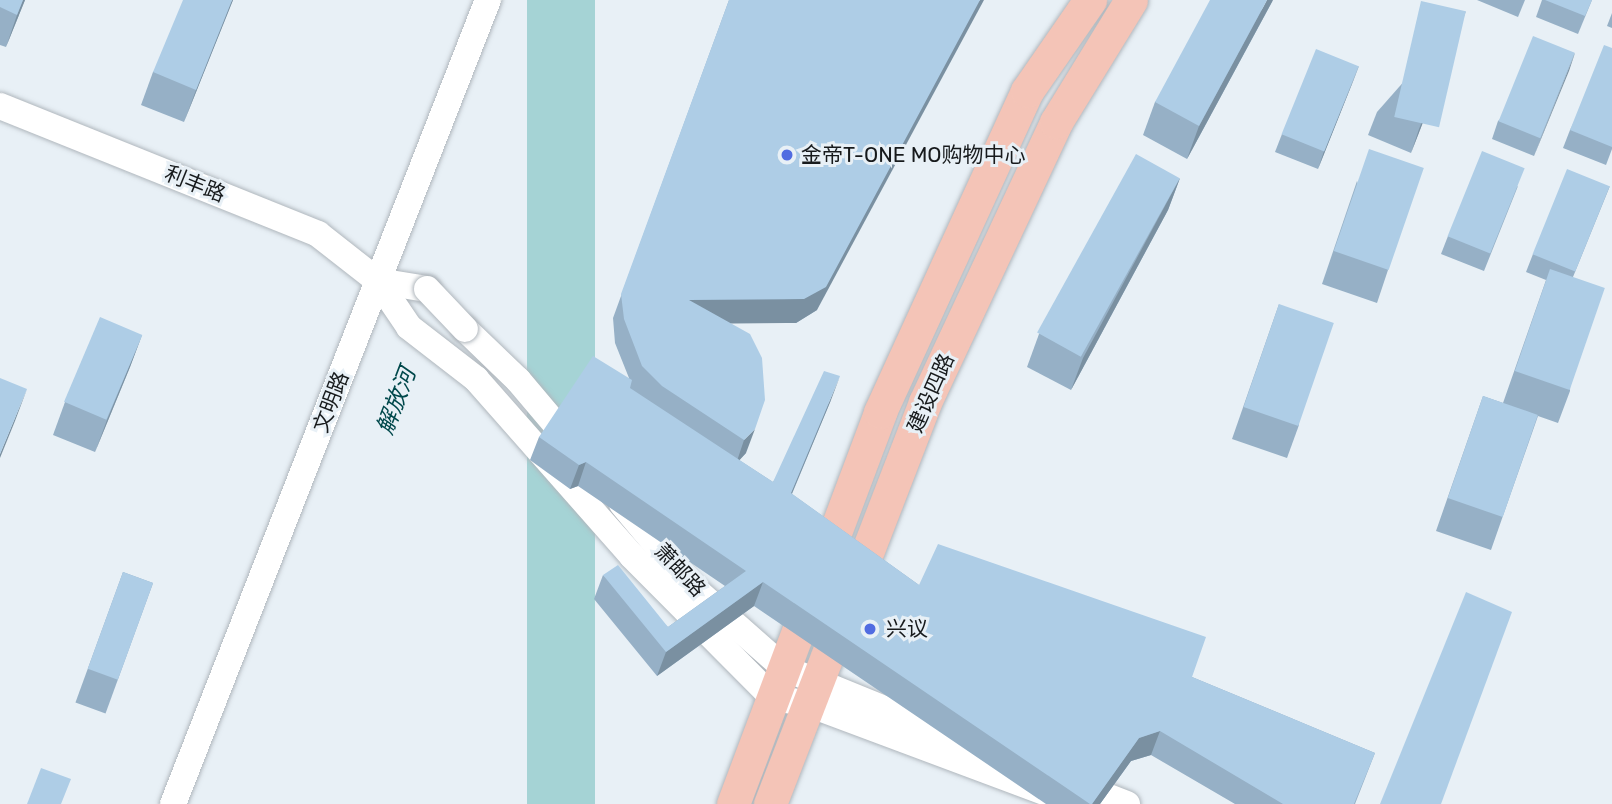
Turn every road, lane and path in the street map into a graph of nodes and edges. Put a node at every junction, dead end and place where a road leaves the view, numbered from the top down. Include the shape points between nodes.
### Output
1 (488, 0) edge
2 (1090, 0) edge
3 (1131, 0) edge
4 (0, 106) edge
5 (378, 281) junction
6 (586, 462) edge
7 (604, 482) edge
8 (778, 683) junction
9 (810, 693) junction
10 (173, 804) edge
11 (733, 804) edge
12 (770, 804) edge
13 (1076, 804) edge
14 (1127, 804) edge

1 - 5 street, 文明路
2 - 8 main road, 建设四路 via 1027,91 880,412
3 - 9 main road, 建设四路 via 1056,122 931,390
4 - 5 street, 利丰路 via 318,234
5 - 6 street, bridge via 426,289 518,380
5 - 8 street via 410,327 475,379 632,556
5 - 10 street, 文明路
7 - 8 street, 萧邮路
8 - 9 street
8 - 11 main road, 建设四路
9 - 12 main road, 建设四路
9 - 13 street
9 - 14 street

